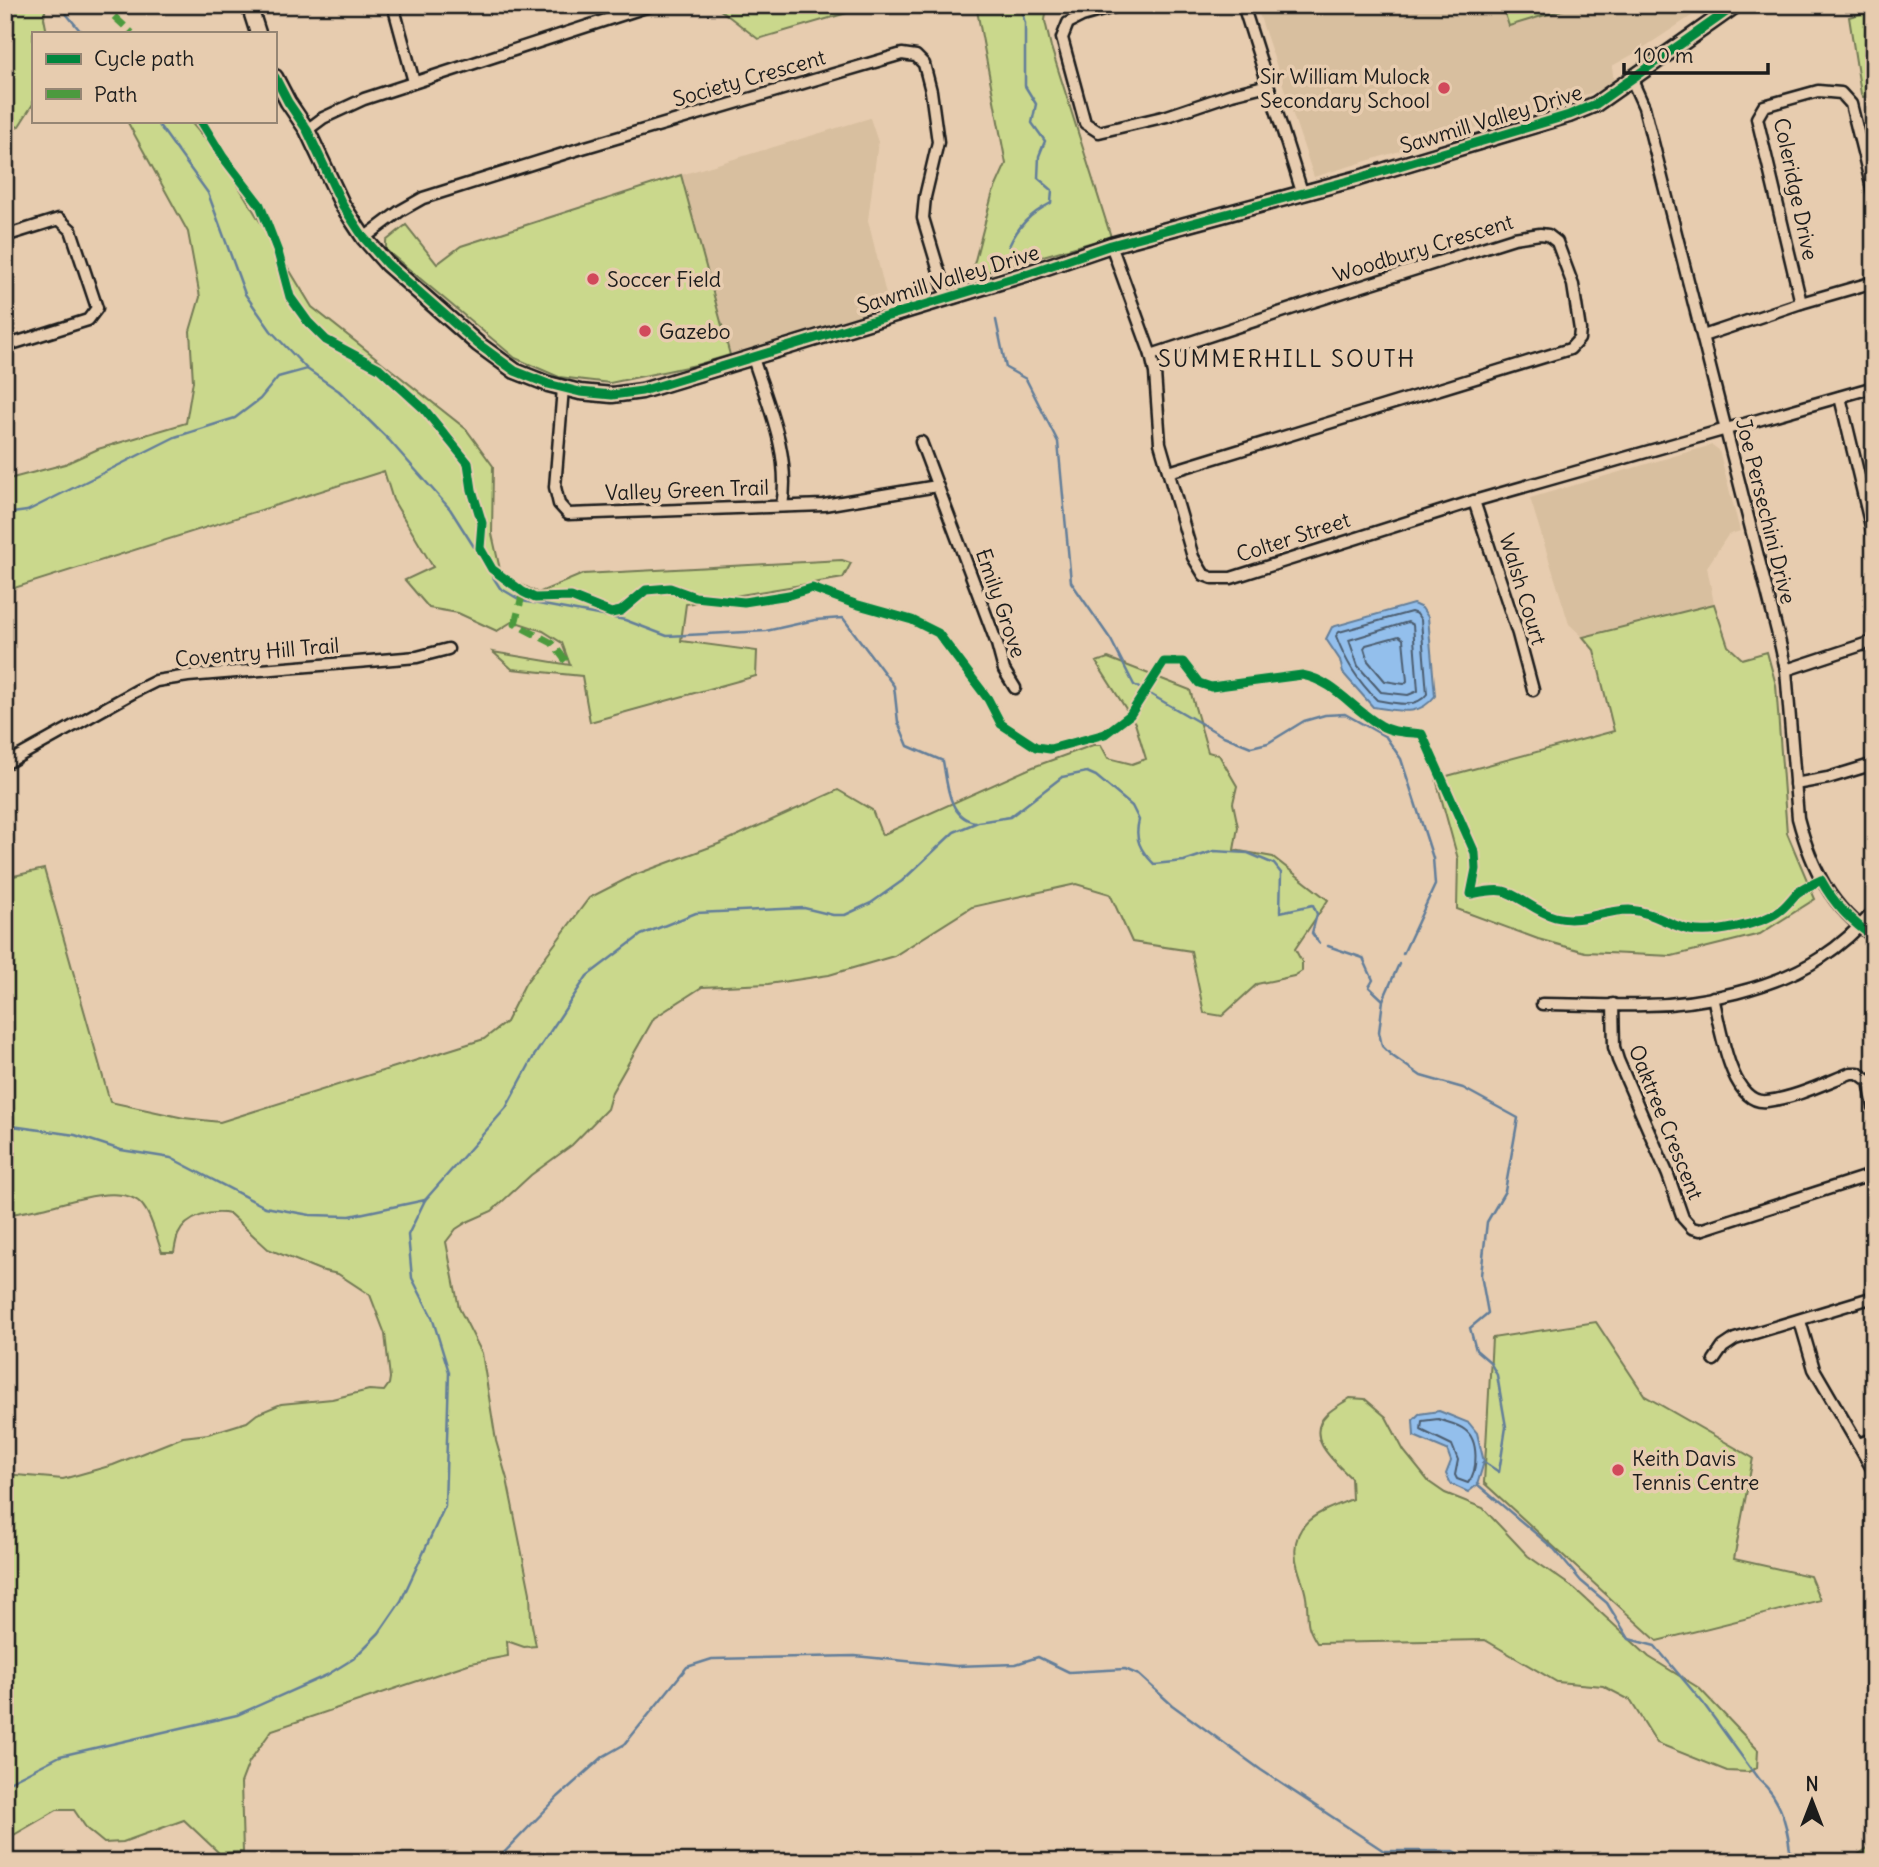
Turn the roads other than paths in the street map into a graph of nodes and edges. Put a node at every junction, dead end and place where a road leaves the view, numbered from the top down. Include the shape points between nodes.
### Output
1 (248, 5) edge
2 (393, 5) edge
3 (652, 5) edge
4 (1121, 5) edge
5 (1244, 5) edge
6 (1736, 5) edge
7 (258, 32) edge
8 (1631, 78) junction
9 (276, 79) edge
10 (414, 82) junction
11 (1268, 85) junction
12 (307, 130) junction
13 (1302, 192) junction
14 (1874, 196) edge
15 (5, 236) edge
16 (364, 239) junction
17 (1111, 245) junction
18 (1874, 282) edge
19 (947, 298) junction
20 (1801, 303) junction
21 (1703, 336) junction
22 (5, 346) edge
23 (1151, 355) junction
24 (753, 358) junction
25 (1874, 387) edge
26 (563, 388) junction
27 (1840, 397) junction
28 (1726, 431) junction
29 (920, 442) dead end
30 (1169, 472) junction
31 (936, 486) junction
32 (1474, 501) junction
33 (782, 506) junction
34 (1874, 539) edge
35 (1874, 640) edge
36 (448, 649) dead end
37 (1786, 670) junction
38 (1015, 688) dead end
39 (1533, 690) dead end
40 (5, 764) edge
41 (1874, 764) edge
42 (1795, 784) junction
43 (1874, 911) edge
44 (1859, 927) junction
45 (1874, 937) edge
46 (1713, 998) junction
47 (1542, 1004) dead end
48 (1613, 1004) junction
49 (1874, 1107) edge
50 (1874, 1174) edge
51 (1874, 1297) edge
52 (1800, 1321) junction
53 (1714, 1360) dead end
54 (1874, 1439) edge
55 (1858, 1444) junction
56 (1874, 1472) edge

1 - 7 street
2 - 10 street
3 - 10 street
4 - 11 street via 1068,23 1062,38 1085,123 1099,132
5 - 11 street
6 - 8 street, Sawmill Valley Drive
8 - 13 street, Sawmill Valley Drive via 1596,104 1569,115
8 - 21 street, Joe Persechini Drive via 1644,107
9 - 12 street, Sawmill Valley Drive
10 - 12 street via 342,109
11 - 13 street
12 - 16 street, Sawmill Valley Drive
13 - 17 street, Sawmill Valley Drive
14 - 20 street, Coleridge Drive via 1851,104 1842,93 1818,91 1764,106 1757,118
15 - 22 street via 59,219 71,230 97,308 88,320
16 - 19 street, Society Crescent via 423,198 902,54 916,56 924,64 931,91 938,142 923,218
16 - 26 street, Sawmill Valley Drive via 487,351 515,371
17 - 19 street, Sawmill Valley Drive
17 - 23 street, Colter Street
18 - 20 street
19 - 24 street, Sawmill Valley Drive
20 - 21 street
21 - 28 street, Joe Persechini Drive
23 - 30 street, Colter Street via 1160,443
23 - 30 street, Woodbury Crescent via 1399,274 1540,234 1557,242 1573,285 1580,330 1570,349
24 - 26 street, Sawmill Valley Drive via 642,391 612,395
24 - 33 street via 784,466
25 - 27 street, Colter Street
26 - 33 street, Valley Green Trail via 555,487 559,504 568,514
27 - 28 street, Colter Street
27 - 34 street
28 - 32 street, Colter Street
28 - 37 street, Joe Persechini Drive
29 - 31 street
30 - 32 street, Colter Street via 1193,557 1204,575 1212,578 1231,578
31 - 33 street, Valley Green Trail via 824,505
31 - 38 street, Emily Grove via 1002,667
32 - 39 street, Walsh Court
35 - 37 street
36 - 40 street, Coventry Hill Trail via 417,657 156,681
37 - 42 street, Joe Persechini Drive
41 - 42 street
42 - 44 street, Joe Persechini Drive via 1798,818 1814,868 1840,909
43 - 44 street
44 - 45 street, Joe Persechini Drive
44 - 46 street via 1799,970
46 - 48 street via 1656,1005
46 - 49 street via 1733,1073 1751,1098 1769,1101 1858,1073 1869,1081
47 - 48 street
48 - 50 street, Oaktree Crescent via 1614,1047 1683,1218 1692,1228 1700,1230
51 - 52 street
52 - 53 street via 1735,1339
52 - 55 street via 1814,1368
54 - 55 street
55 - 56 street

